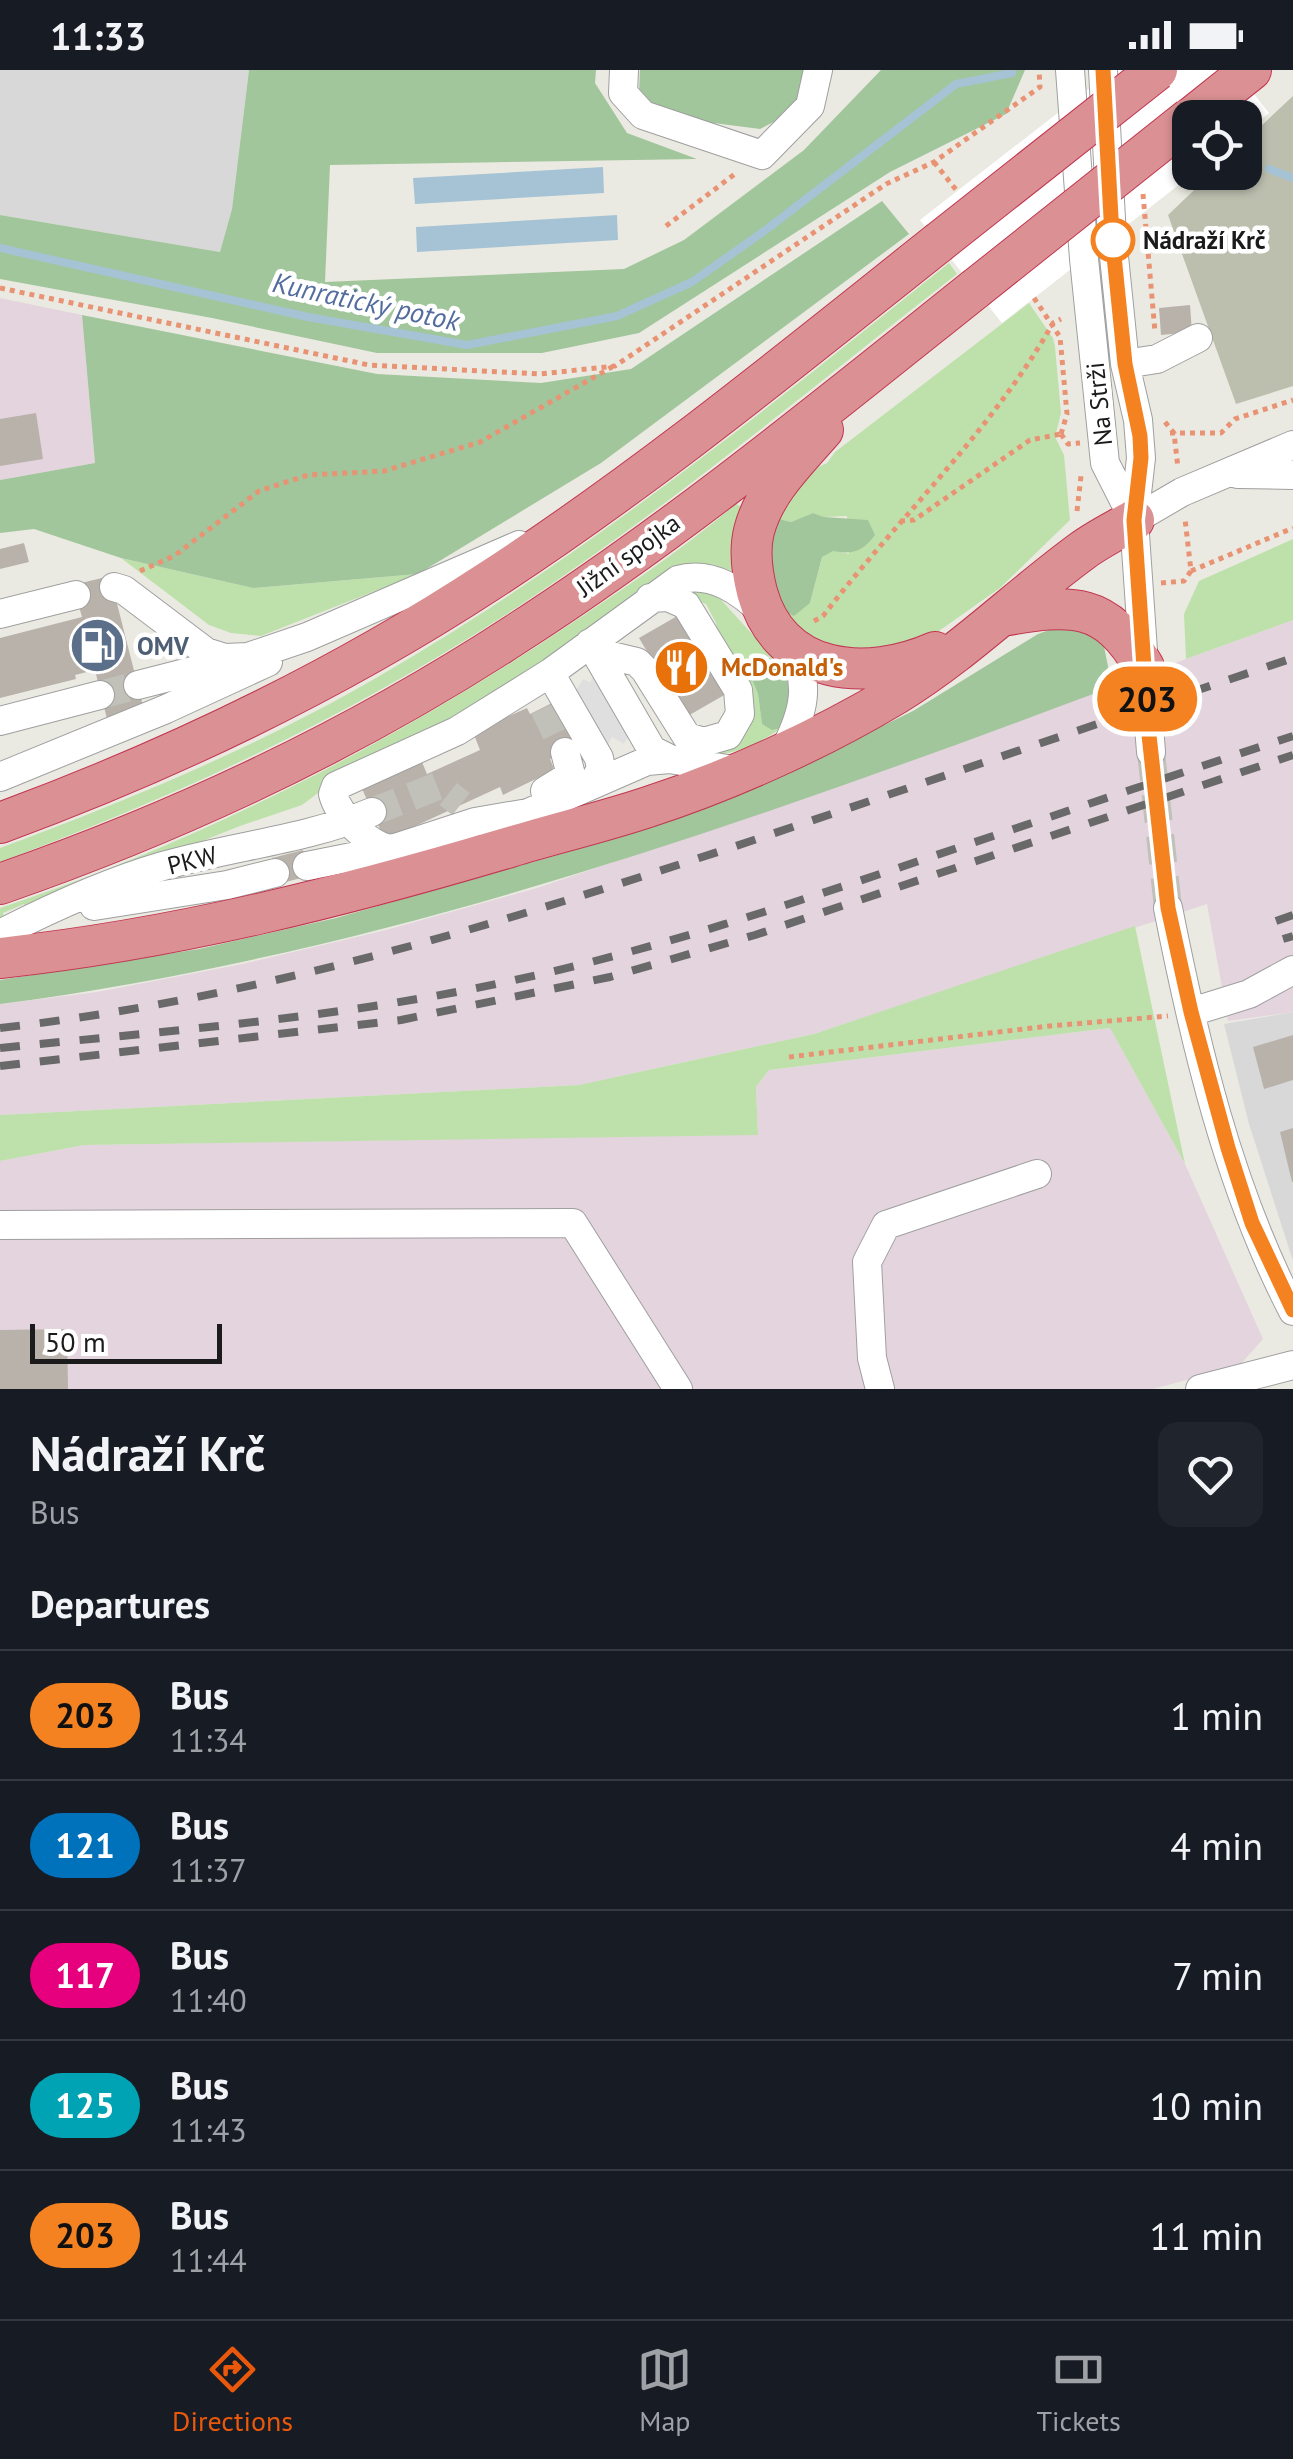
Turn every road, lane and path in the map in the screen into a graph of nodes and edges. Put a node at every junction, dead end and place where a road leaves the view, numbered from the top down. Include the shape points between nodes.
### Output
1 (624, 70) edge
2 (818, 70) edge
3 (1039, 70) edge
4 (1070, 70) edge
5 (1103, 70) edge
6 (1157, 70) edge
7 (1246, 74) edge
8 (1214, 100) edge
9 (1172, 133) edge
10 (762, 155) junction
11 (934, 162) junction
12 (957, 191) dead end
13 (1145, 211) dead end
14 (666, 226) dead end
15 (0, 288) edge
16 (1034, 298) dead end
17 (1060, 319) dead end
18 (1053, 324) junction
19 (1198, 338) dead end
20 (1157, 359) junction
21 (1125, 364) junction
22 (615, 366) junction
23 (874, 370) junction
24 (1293, 400) edge
25 (1162, 418) dead end
26 (1060, 434) junction
27 (1293, 445) edge
28 (1081, 457) dead end
29 (1082, 470) dead end
30 (1227, 474) junction
31 (1293, 474) edge
32 (1077, 512) dead end
33 (584, 516) junction
34 (1134, 520) junction
35 (900, 521) junction
36 (1293, 528) edge
37 (1191, 570) dead end
38 (122, 591) joint
39 (76, 596) dead end
40 (650, 598) junction
41 (0, 614) edge
42 (991, 624) junction
43 (789, 627) junction
44 (307, 636) junction
45 (592, 647) junction
46 (248, 657) junction
47 (1144, 669) joint
48 (550, 673) junction
49 (138, 685) tunnel mouth
50 (518, 693) junction
51 (100, 695) tunnel mouth
52 (544, 708) tunnel mouth
53 (0, 721) edge
54 (784, 751) junction
55 (565, 752) dead end
56 (670, 758) junction
57 (738, 772) junction
58 (0, 777) edge
59 (593, 784) junction
60 (461, 804) tunnel mouth
61 (362, 816) junction
62 (495, 819) junction
63 (0, 824) edge
64 (392, 850) junction
65 (307, 866) dead end
66 (275, 874) dead end
67 (0, 884) edge
68 (1168, 908) tunnel mouth
69 (38, 915) junction
70 (0, 934) edge
71 (0, 958) edge
72 (1293, 970) edge
73 (1191, 1012) junction
74 (789, 1057) dead end
75 (1037, 1174) dead end
76 (0, 1225) edge
77 (1293, 1310) edge
78 (1293, 1365) edge
79 (678, 1389) edge
80 (880, 1389) edge
81 (1200, 1389) edge

1 - 10 street via 623,93 642,115
2 - 10 street via 810,106
3 - 11 path via 1040,87
4 - 34 street, Na Strži via 1106,463
5 - 21 street, Na Strži
6 - 33 highway, bridge
7 - 8 highway, Jižní spojka
9 - 23 highway, Jižní spojka, bridge
10 - 14 path
11 - 12 path
11 - 22 path via 886,184
13 - 20 path
15 - 22 path via 369,365 540,374
16 - 18 path
17 - 18 path
18 - 26 path via 1067,414
18 - 35 path via 1022,375
19 - 20 street
20 - 21 street
21 - 34 street, Na Strži via 1141,458
22 - 38 path via 480,442 384,471 308,475 259,491
23 - 43 highway via 780,481 758,518 751,560 757,591
23 - 67 highway, Jižní spojka via 577,593 442,680 212,800
24 - 25 path via 1235,419 1221,433 1174,433
26 - 28 path via 1068,444 1079,443
26 - 35 path via 1030,440 914,520
27 - 30 street
29 - 32 path
30 - 31 street
30 - 34 street
33 - 44 street
33 - 63 highway via 327,678 156,762
34 - 42 highway via 1084,549
34 - 47 street
35 - 43 path via 823,616
36 - 37 path
38 - 46 street via 206,652
39 - 41 street
40 - 43 street via 678,580 710,579
40 - 45 street
40 - 45 street via 686,605 738,690 740,714 728,736 713,742 687,737 637,662
42 - 43 highway via 915,661 874,670 808,656
42 - 47 highway via 1053,609 1092,614 1122,633
42 - 54 highway via 894,695
43 - 54 street via 804,689 801,719
44 - 46 street
44 - 58 street via 166,709
45 - 48 street
45 - 56 street via 652,750
46 - 49 street
48 - 50 street
48 - 59 street via 599,758
50 - 52 street via 535,694
50 - 61 street via 457,731 338,784 334,798
51 - 53 street
54 - 57 highway
55 - 62 street via 569,779
56 - 57 street
56 - 59 street
57 - 71 highway via 648,807 255,918
59 - 62 street via 532,812
60 - 62 street via 476,818
61 - 64 street via 379,848
61 - 69 street, PKW via 161,866
62 - 64 street
64 - 65 street
66 - 69 street
68 - 73 street
69 - 70 street
72 - 73 street via 1249,994
73 - 74 path
73 - 77 street via 1244,1199
75 - 80 street via 886,1225 867,1262
76 - 79 street via 573,1223
78 - 81 street

